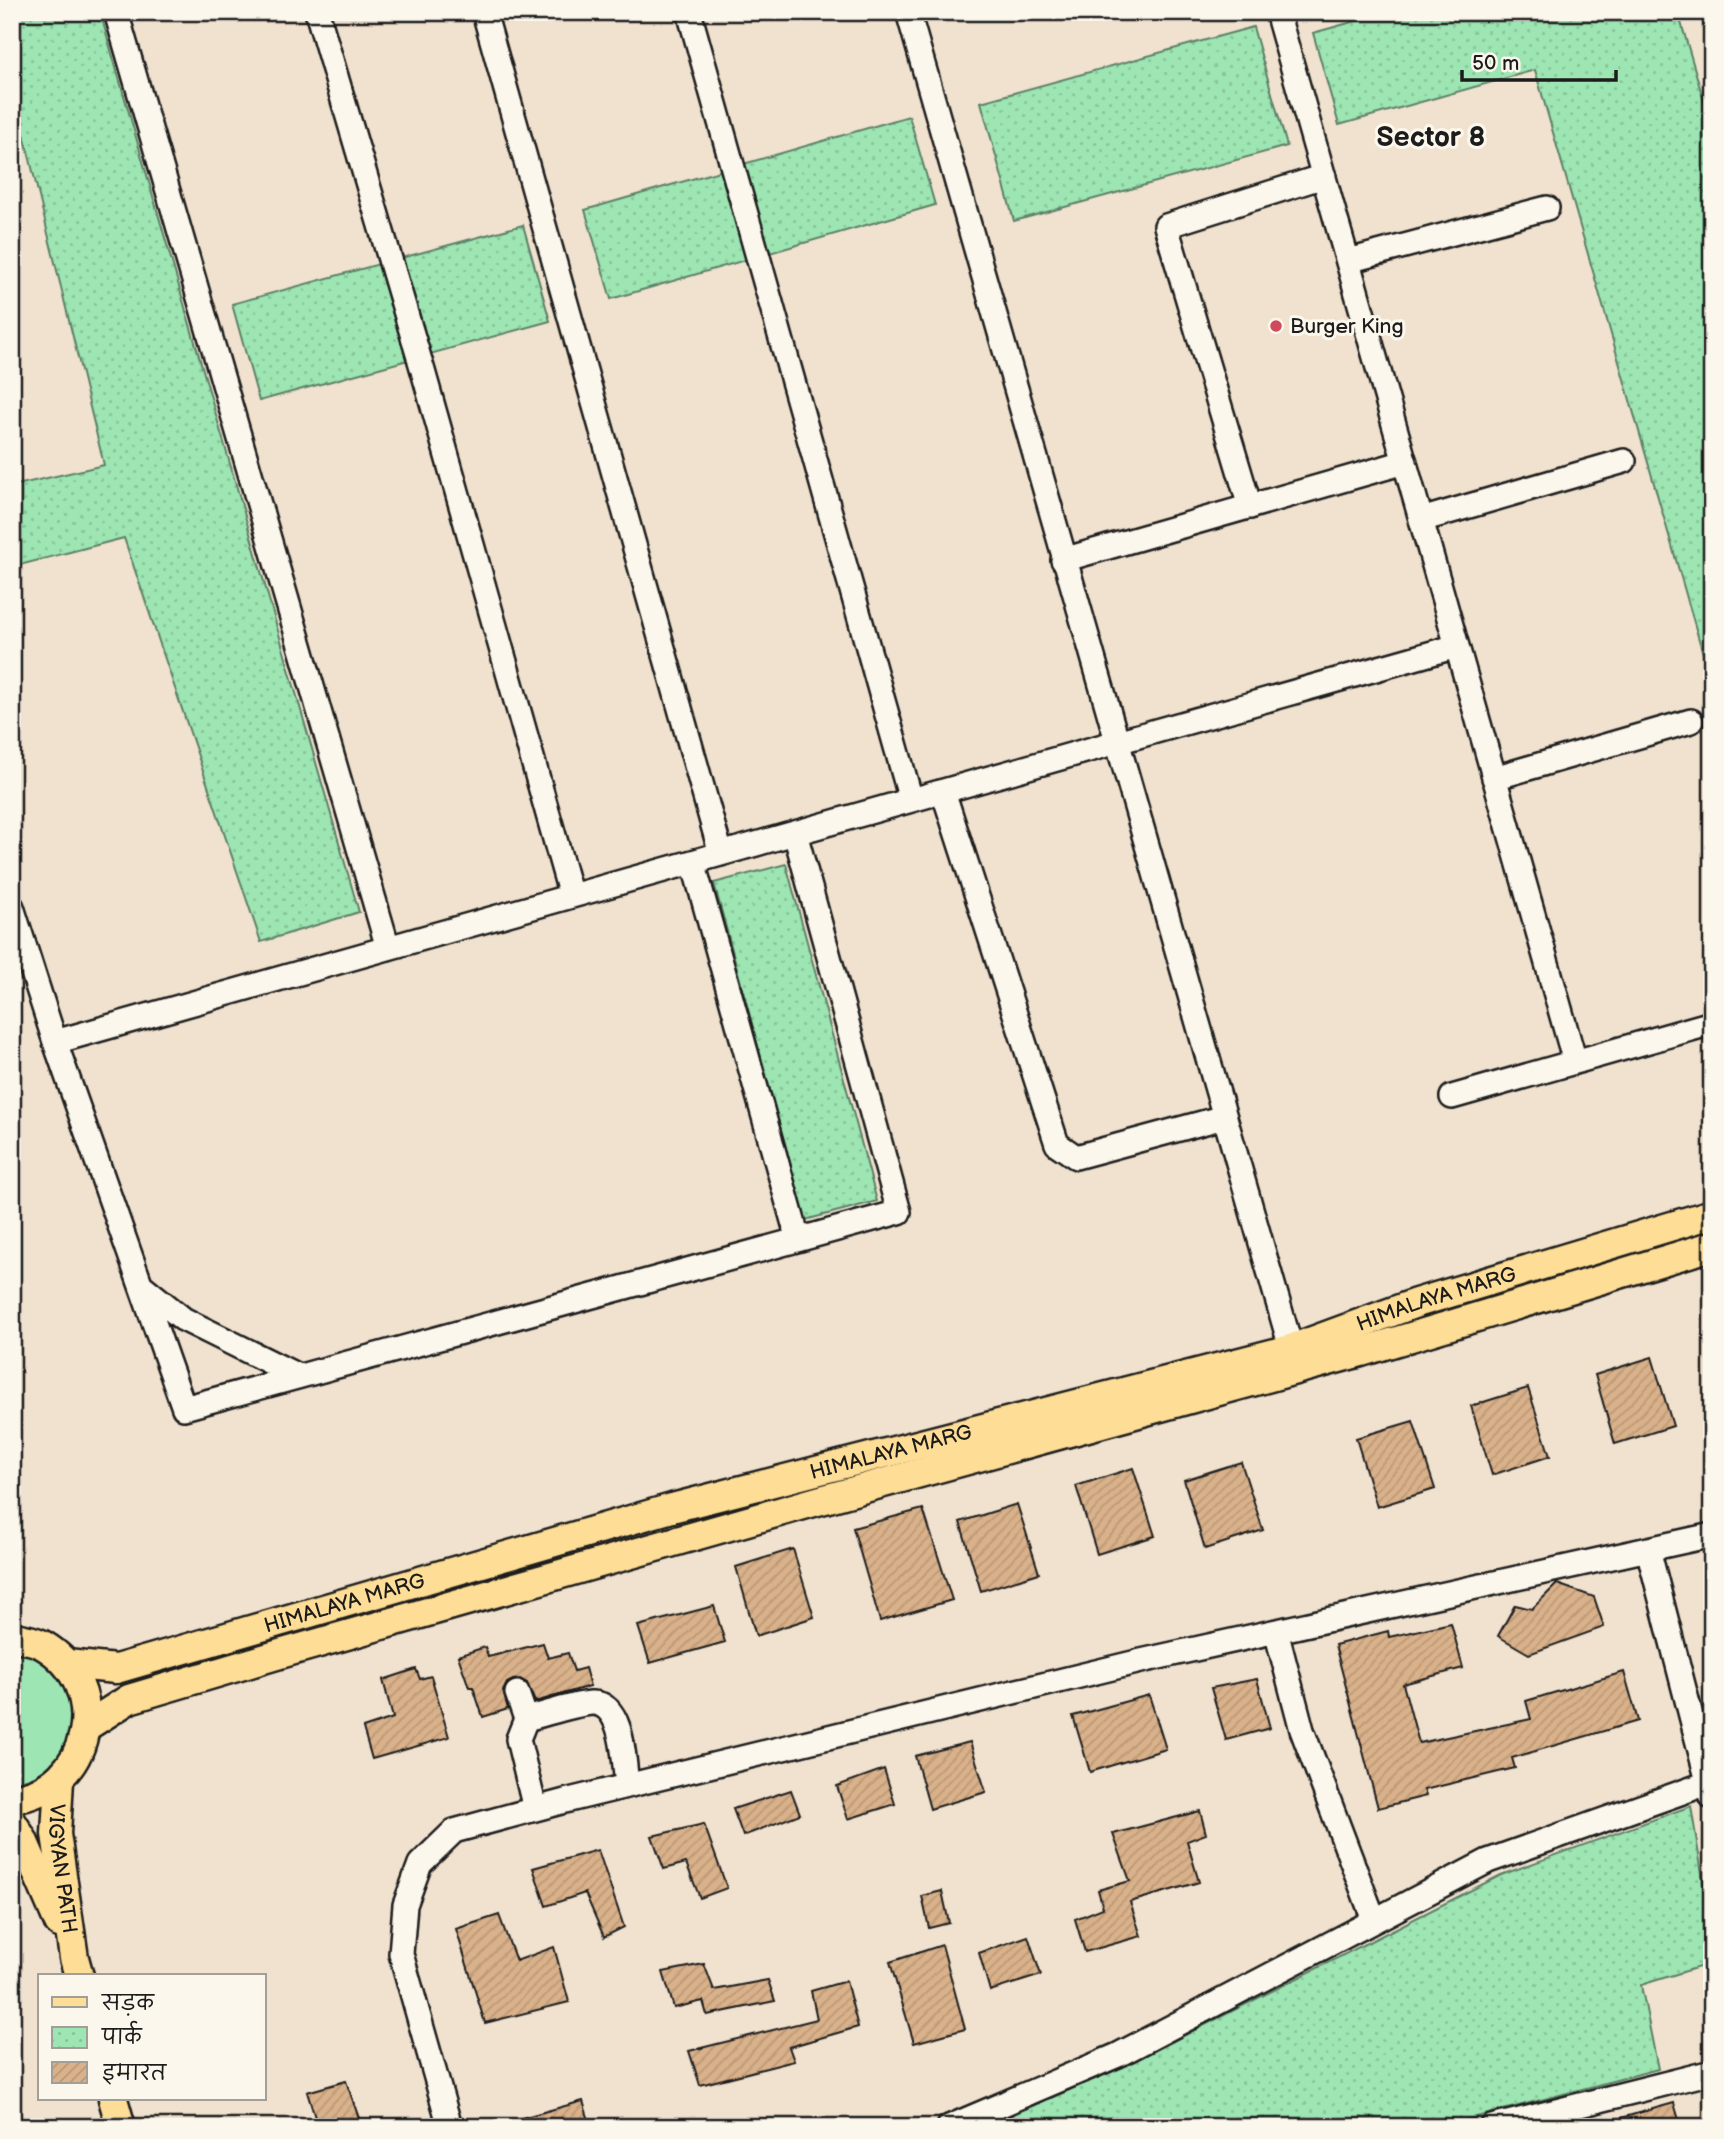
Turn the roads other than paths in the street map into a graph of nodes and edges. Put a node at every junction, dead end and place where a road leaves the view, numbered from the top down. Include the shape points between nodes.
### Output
1 (116, 12) edge
2 (317, 12) edge
3 (484, 12) edge
4 (689, 12) edge
5 (908, 12) edge
6 (1283, 14) edge
7 (1324, 176) junction
8 (1547, 208) dead end
9 (1348, 261) junction
10 (1624, 461) dead end
11 (1405, 462) junction
12 (1250, 506) junction
13 (1421, 520) junction
14 (1064, 560) junction
15 (1457, 646) junction
16 (1691, 722) dead end
17 (1117, 742) junction
18 (1494, 778) junction
19 (943, 791) junction
20 (911, 800) junction
21 (794, 833) junction
22 (721, 854) junction
23 (693, 862) junction
24 (572, 896) junction
25 (12, 907) edge
26 (387, 948) junction
27 (1712, 1023) edge
28 (55, 1042) junction
29 (1575, 1062) junction
30 (1452, 1097) dead end
31 (1224, 1117) junction
32 (1712, 1214) edge
33 (798, 1239) junction
34 (1712, 1246) edge
35 (141, 1286) junction
36 (1294, 1359) junction
37 (298, 1376) junction
38 (1712, 1535) edge
39 (1648, 1549) junction
40 (1276, 1631) junction
41 (12, 1636) edge
42 (67, 1664) junction
43 (517, 1693) dead end
44 (526, 1719) junction
45 (87, 1726) junction
46 (59, 1780) junction
47 (627, 1786) junction
48 (1710, 1790) edge
49 (12, 1799) edge
50 (535, 1810) junction
51 (12, 1822) edge
52 (1374, 1920) junction
53 (77, 1967) edge
54 (1712, 2072) edge
55 (113, 2100) edge
56 (121, 2127) edge
57 (450, 2127) edge
58 (949, 2127) edge
59 (1492, 2127) edge

1 - 26 street
2 - 24 street
3 - 22 street
4 - 20 street
5 - 14 street
6 - 7 street
7 - 9 street
7 - 12 street via 1166,226
8 - 9 street
9 - 11 street
10 - 13 street
11 - 12 street
11 - 13 street
12 - 14 street
13 - 15 street
14 - 17 street
15 - 17 street
15 - 18 street
16 - 18 street
17 - 19 street
17 - 31 street
18 - 29 street
19 - 20 street
19 - 31 street via 1057,1144 1076,1157
20 - 21 street
21 - 22 street
21 - 33 street via 898,1212
22 - 23 street
23 - 24 street
23 - 33 street
24 - 26 street
25 - 28 street
26 - 28 street
27 - 29 street
28 - 35 street
29 - 30 street
31 - 36 street
32 - 36 main road, HIMALAYA MARG via 1416,1303
33 - 37 street
34 - 36 main road, HIMALAYA MARG
35 - 37 street via 183,1319
35 - 37 street via 184,1408
36 - 42 main road, HIMALAYA MARG via 673,1508 116,1669
36 - 45 main road, HIMALAYA MARG via 129,1699
38 - 39 street
39 - 40 street
39 - 48 street
40 - 47 street
40 - 52 street via 1302,1730
41 - 42 main road via 42,1644
42 - 45 main road via 83,1693
43 - 44 street
44 - 47 street via 592,1703 609,1709 615,1716
44 - 50 street via 518,1739
45 - 46 main road via 78,1756
46 - 49 main road via 29,1797
46 - 53 main road, VIGYAN PATH via 56,1834
47 - 50 street
48 - 52 street via 1488,1861
50 - 57 street via 454,1831 420,1864 405,1905 401,1954
51 - 53 main road, VIGYAN PATH
52 - 58 street via 1118,2055
54 - 59 street
55 - 56 main road

